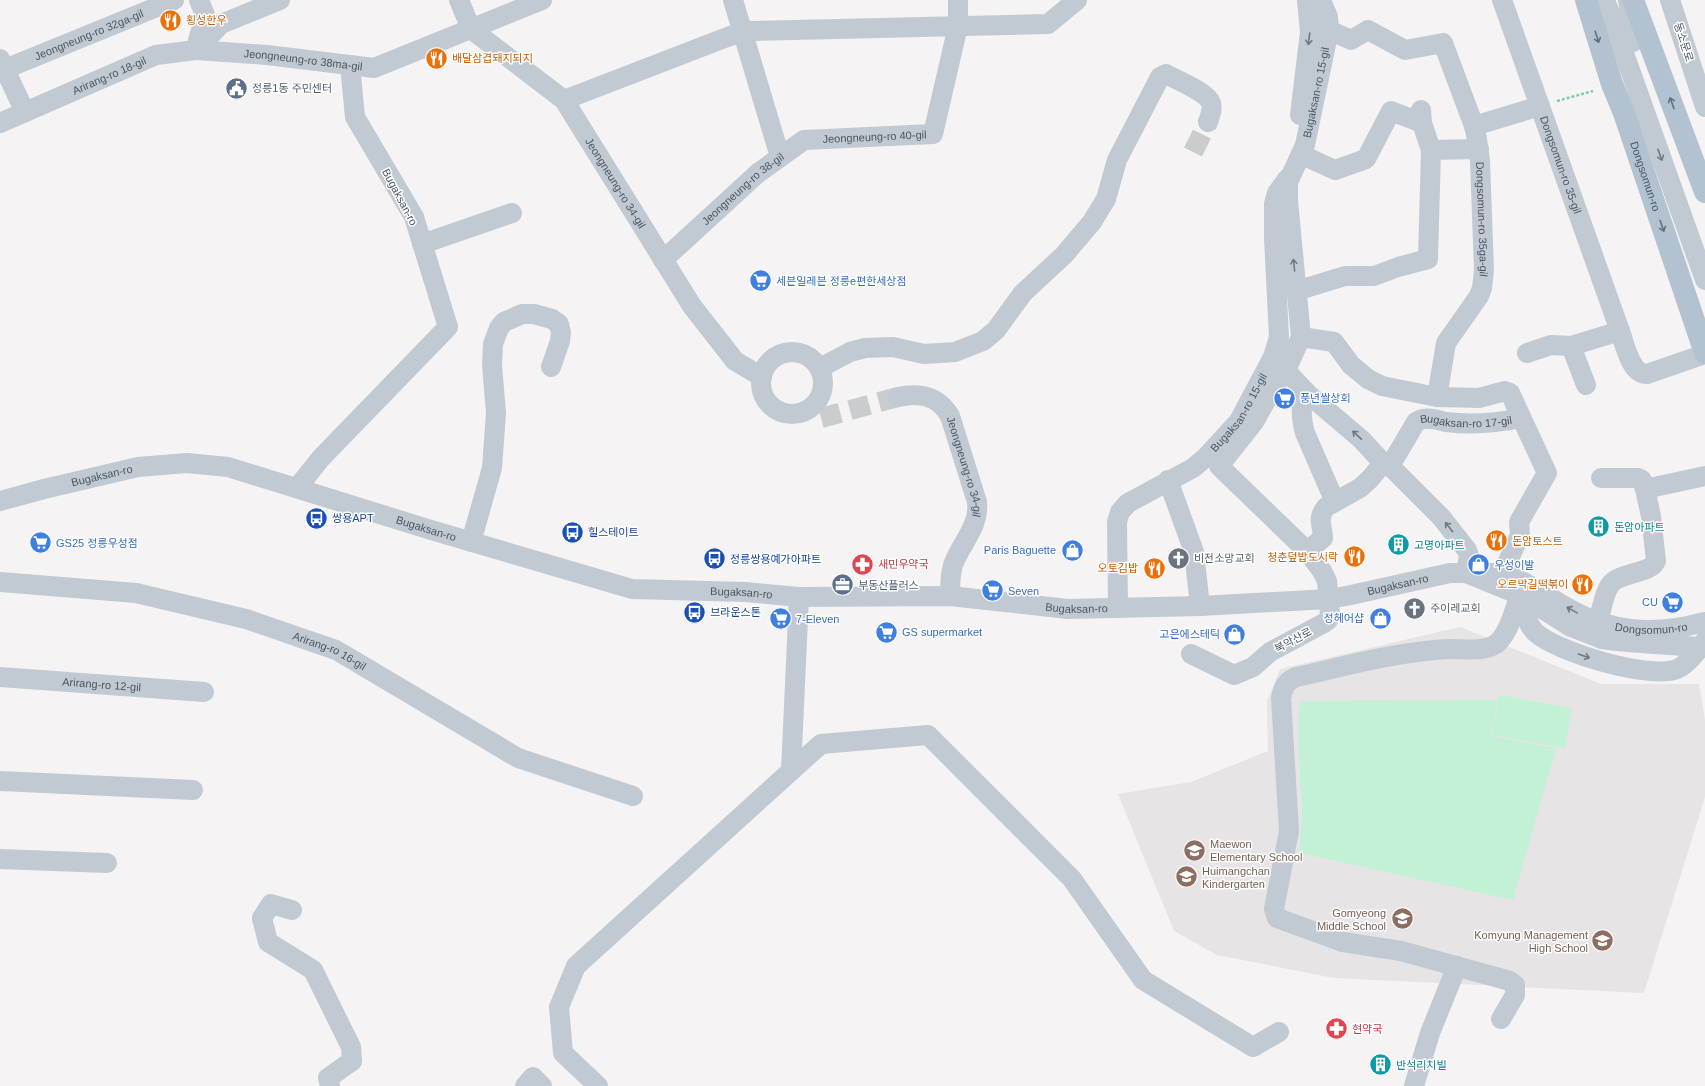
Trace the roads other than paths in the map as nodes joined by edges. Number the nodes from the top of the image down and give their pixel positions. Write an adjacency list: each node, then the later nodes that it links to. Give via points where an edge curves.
1 (174, 0): 26 (street, Jeongneung-ro 32ga-gil)
2 (199, 0): 24 (street, via 205,14)
3 (280, 0): 24 (street, via 221,24)
4 (459, 0): 19 (street)
5 (542, 0): 19 (street, Jeongneung-ro 38ma-gil)
6 (733, 0): 21 (street, Jeongneung-ro 38-gil)
7 (958, 0): 18 (street, Jeongneung-ro 40-gil)
8 (1077, 0): 18 (street, via 1048,24)
9 (1307, 0): 41 (street, one-way to 41, via 1310,32 1297,135 1266,196 1267,212)
10 (1321, 0): 20 (street, Bugaksan-ro 15-gil)
11 (1502, 0): 28 (street, Dongsomun-ro 35-gil)
12 (1586, 0): 51 (main road, Dongsomun-ro, one-way to 51, via 1612,84)
13 (1605, 0): 45 (street, one-way to 45)
14 (1617, 0): 22 (street)
15 (1628, 0): 22 (street)
16 (1633, 0): 39 (main road, one-way to 16)
17 (1670, 0): 29 (street, 동소문로)
18 (958, 26): 21 (street); 37 (street, Jeongneung-ro 40-gil, via 934,134 804,140)
19 (471, 29): 25 (street, Jeongneung-ro 38ma-gil, via 374,68); 27 (street, Jeongneung-ro 34-gil)
20 (1329, 30): 23 (street, Bugaksan-ro 15-gil, via 1351,40 1368,30 1406,50); 36 (street, Bugaksan-ro 15-gil)
21 (742, 33): 27 (street); 37 (street, Jeongneung-ro 38-gil)
22 (1633, 42): 42 (street)
23 (1443, 43): 33 (street, Dongsomun-ro 35ga-gil)
24 (196, 50): 25 (street, Jeongneung-ro 38ma-gil); 30 (street, Arirang-ro 18-gil, via 156,55)
25 (350, 65): 43 (street, Bugaksan-ro, via 355,117 414,217)
26 (2, 66): 30 (street)
27 (564, 100): 44 (street, Jeongneung-ro 34-gil)
28 (1540, 106): 33 (street); 47 (street, Dongsomun-ro 35-gil)
29 (1705, 107)
30 (25, 112): 32 (street, Arirang-ro 18-gil)
31 (1208, 122): 54 (street, via 1212,104 1206,96 1166,74 1160,77 1117,160 1106,199 1092,222 1064,255 1022,293 996,330 982,341 955,352 939,354 924,354 893,347 865,348 850,352)
32 (0, 123)
33 (1474, 126): 34 (street, Dongsomun-ro 35ga-gil)
34 (1479, 149): 35 (street, Dongsomun-ro 35ga-gil); 59 (street, Dongsomun-ro 35ga-gil, via 1484,271 1482,288 1446,342)
35 (1431, 150): 36 (street, via 1422,116 1390,111 1366,159 1335,170); 46 (street, via 1428,259 1374,276 1345,276)
36 (1302, 155): 38 (street, Bugaksan-ro 15-gil)
37 (780, 157): 44 (street, Jeongneung-ro 38-gil, via 758,173)
38 (1291, 174): 41 (street, Bugaksan-ro 15-gil, via 1277,193 1274,204); 46 (street, Bugaksan-ro 15-gil, one-way to 38, via 1288,201 1288,182)
39 (1705, 192)
40 (512, 212): 43 (street)
41 (1274, 238): 52 (street, Bugaksan-ro 15-gil)
42 (1705, 239)
43 (422, 244): 65 (street, Bugaksan-ro, via 448,327 321,458)
44 (663, 260): 55 (street, Jeongneung-ro 34-gil, via 692,306 736,361)
45 (1705, 280)
46 (1296, 291): 48 (street, Bugaksan-ro 15-gil)
47 (1620, 331): 49 (street); 51 (street, Dongsomun-ro 35-gil, via 1632,363 1642,374)
48 (1301, 337): 52 (street, Bugaksan-ro 15-gil); 59 (street, via 1334,342 1351,365 1375,383)
49 (1571, 346): 50 (street, via 1551,345); 56 (street)
50 (1527, 353)
51 (1705, 354)
52 (1280, 364): 57 (street); 64 (street, Bugaksan-ro 15-gil, via 1234,426 1197,466); 70 (street, via 1273,388 1254,422 1219,467)
53 (551, 367): 69 (street, via 560,341 559,324 552,319 528,314 512,317 504,322 493,344 496,414 492,468)
54 (820, 368): 55 (street, via 805,355 785,353 768,363); 55 (street, via 824,388 820,398 805,412 794,415 784,414 767,402 762,392)
55 (762, 377)
56 (1586, 386)
57 (1306, 392): 61 (street, one-way to 57, via 1350,429); 68 (street, via 1301,408 1305,433)
58 (898, 397): 75 (street, Jeongneung-ro 34-gil, via 915,394 928,397 945,407 977,502 975,523 953,566)
59 (1438, 398): 60 (street, via 1479,398 1505,391 1509,392)
60 (1520, 418): 61 (street, Bugaksan-ro 17-gil, via 1489,422 1420,419); 72 (street, via 1547,473 1519,522 1520,535)
61 (1386, 465): 68 (street, Bugaksan-ro 17-gil, via 1360,488); 71 (street, one-way to 61, via 1469,556 1465,547 1441,517)
62 (1705, 476): 66 (street)
63 (1601, 478): 66 (street, via 1638,478 1642,480)
64 (1168, 480): 78 (street, via 1194,552); 79 (street, Bugaksan-ro 15-gil, via 1128,503 1120,512 1117,522)
65 (297, 488): 67 (street, Bugaksan-ro, via 228,467 187,463 138,467); 69 (street, Bugaksan-ro)
66 (1645, 489): 80 (street, Dongsomun-ro, via 1656,561 1652,567 1613,582 1608,589)
67 (0, 501)
68 (1335, 502): 70 (street, Bugaksan-ro 17-gil, via 1326,507 1321,517 1322,539)
69 (471, 542): 76 (street, Bugaksan-ro, via 632,589 745,592)
70 (1307, 551): 77 (street, 북악산로, via 1325,576)
71 (1466, 573): 72 (street, Dongsomun-ro); 74 (street, Bugaksan-ro); 77 (street, Bugaksan-ro, via 1450,573)
72 (1502, 574): 80 (street, Dongsomun-ro, one-way to 72, via 1576,612 1524,582)
73 (0, 582): 90 (street, Arirang-ro 16-gil, via 136,593 246,618 336,650 518,758)
74 (1520, 595): 83 (street, Bugaksan-ro, bridge, via 1571,627 1602,639 1628,643); 83 (street, one-way to 83, via 1530,626 1538,634 1580,655 1604,663 1670,671 1685,664); 94 (street, via 1505,634 1492,646 1406,653 1296,677 1288,680 1281,698 1289,831 1274,909 1277,918 1343,942 1401,951)
75 (950, 596): 76 (street, Bugaksan-ro); 79 (street, Bugaksan-ro, via 1068,608)
76 (799, 597): 87 (street)
77 (1328, 599): 78 (street, Bugaksan-ro); 84 (street, 북악산로, via 1328,620 1270,652 1256,665 1239,673 1231,675)
78 (1200, 606): 79 (street, Bugaksan-ro)
79 (1118, 608)
80 (1598, 621): 82 (street, Dongsomun-ro, via 1632,630)
81 (1705, 622): 82 (street, Dongsomun-ro)
82 (1676, 629): 83 (street, via 1698,634)
83 (1704, 645)
84 (1191, 654)
85 (0, 677): 86 (street, Arirang-ro 12-gil)
86 (204, 692)
87 (791, 771): 96 (street, via 821,744 928,735 1072,879 1143,980 1253,1047); 100 (street, via 576,966 559,1007 563,1053)
88 (0, 781): 89 (street)
89 (193, 790)
90 (634, 796)
91 (0, 858): 92 (street)
92 (107, 863)
93 (292, 910): 97 (street, via 271,904 262,918 268,942 313,970 351,1047 352,1061 328,1078)
94 (1457, 966): 95 (street, via 1507,980 1515,985 1515,995); 101 (street, via 1430,1033)
95 (1501, 1019)
96 (1279, 1032)
97 (330, 1086)
98 (525, 1086): 99 (street, via 533,1077)
99 (542, 1086)
100 (598, 1086)
101 (1414, 1086)

